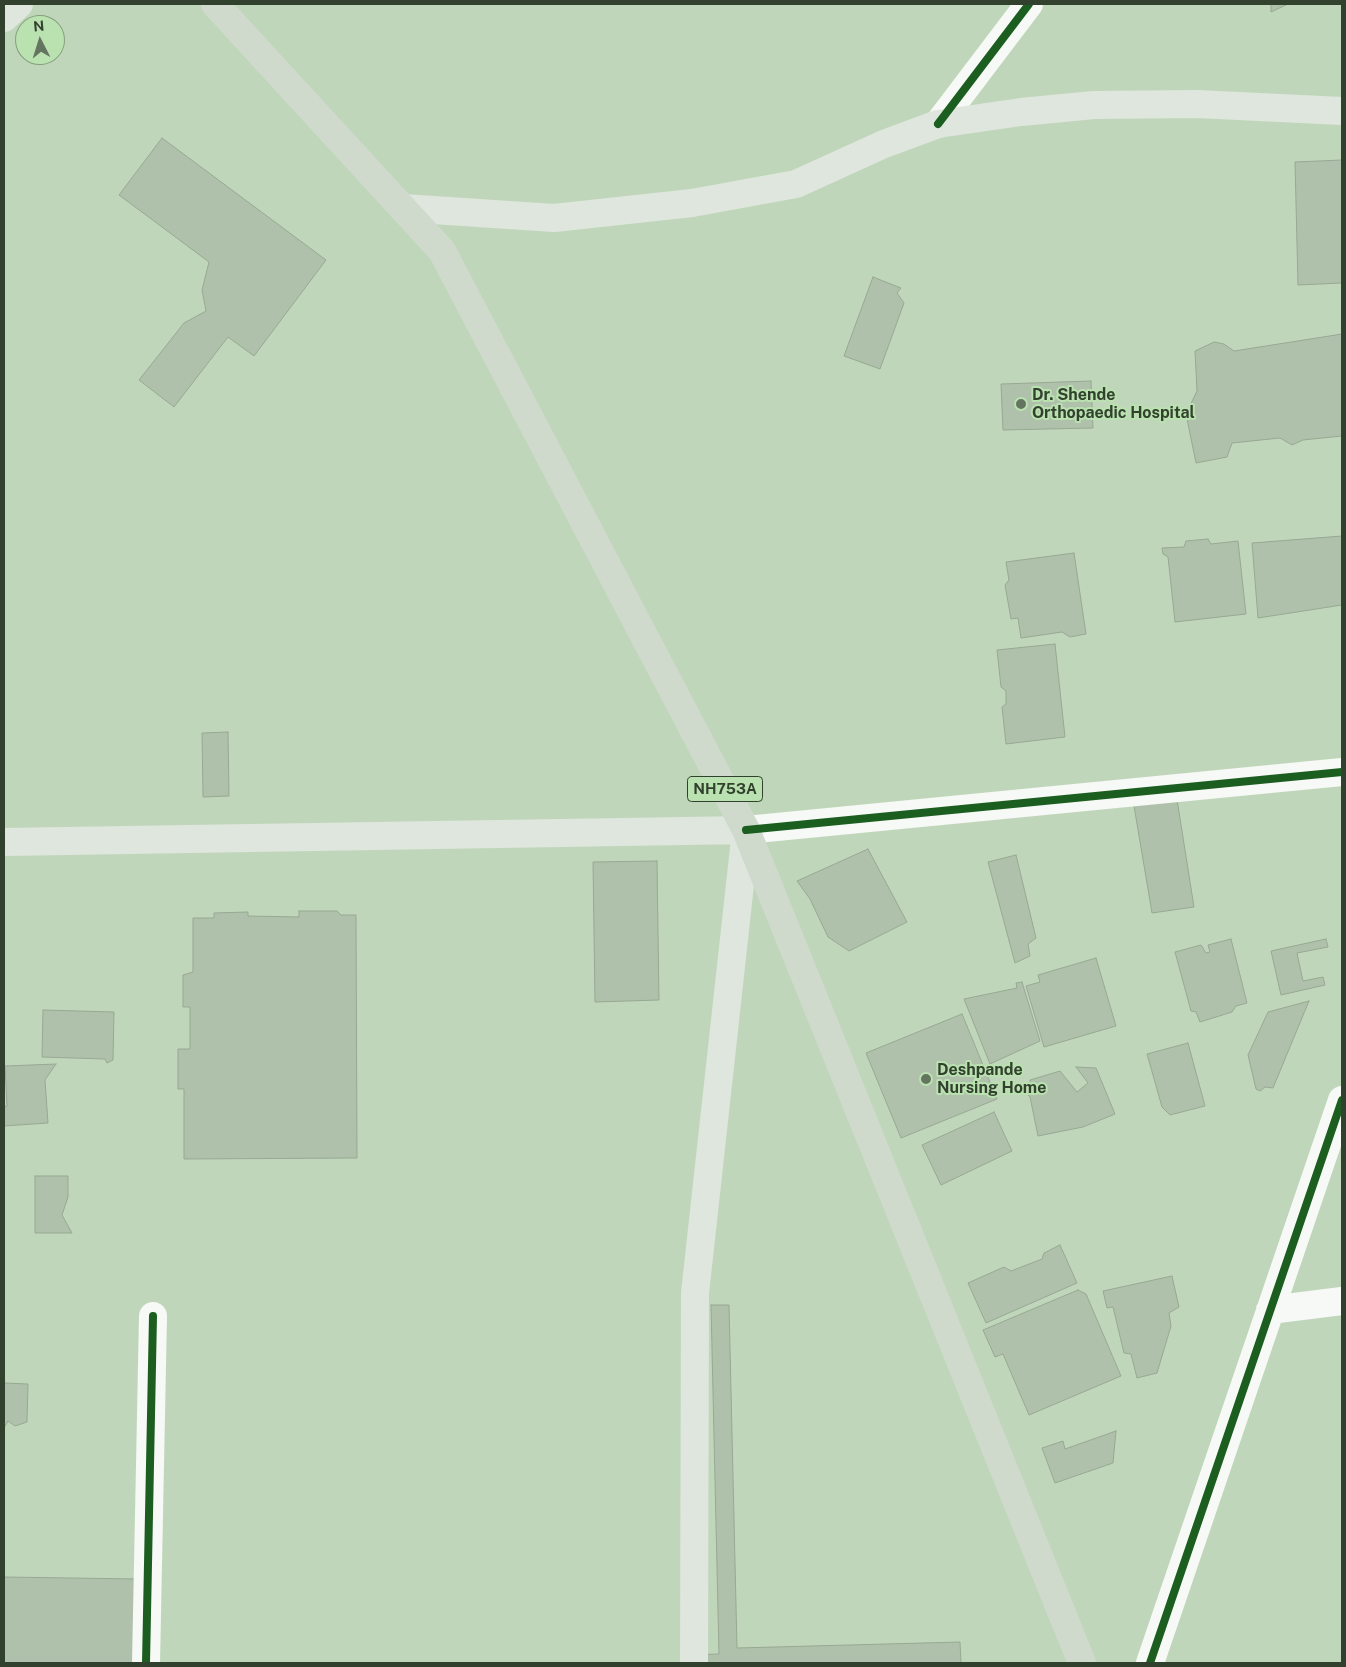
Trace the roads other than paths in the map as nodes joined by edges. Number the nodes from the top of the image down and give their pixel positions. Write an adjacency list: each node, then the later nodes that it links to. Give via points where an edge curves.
1 (19, 4): 4 (main road)
2 (215, 4): 7 (highway, NH753A)
3 (1029, 4): 6 (street)
4 (4, 18)
5 (1342, 111): 6 (main road, via 1197,104 1094,105)
6 (938, 124): 7 (main road, via 884,144 796,184 692,203 554,218)
7 (403, 208): 9 (highway, NH753A, via 442,251)
8 (1342, 772): 9 (street)
9 (746, 830): 10 (main road); 16 (main road, via 696,1293); 17 (highway, NH753A)
10 (4, 842)
11 (1342, 1100): 13 (street)
12 (1342, 1301): 13 (street)
13 (1270, 1310): 18 (street)
14 (154, 1316): 15 (street)
15 (146, 1663)
16 (694, 1663)
17 (1082, 1663)
18 (1150, 1663)

